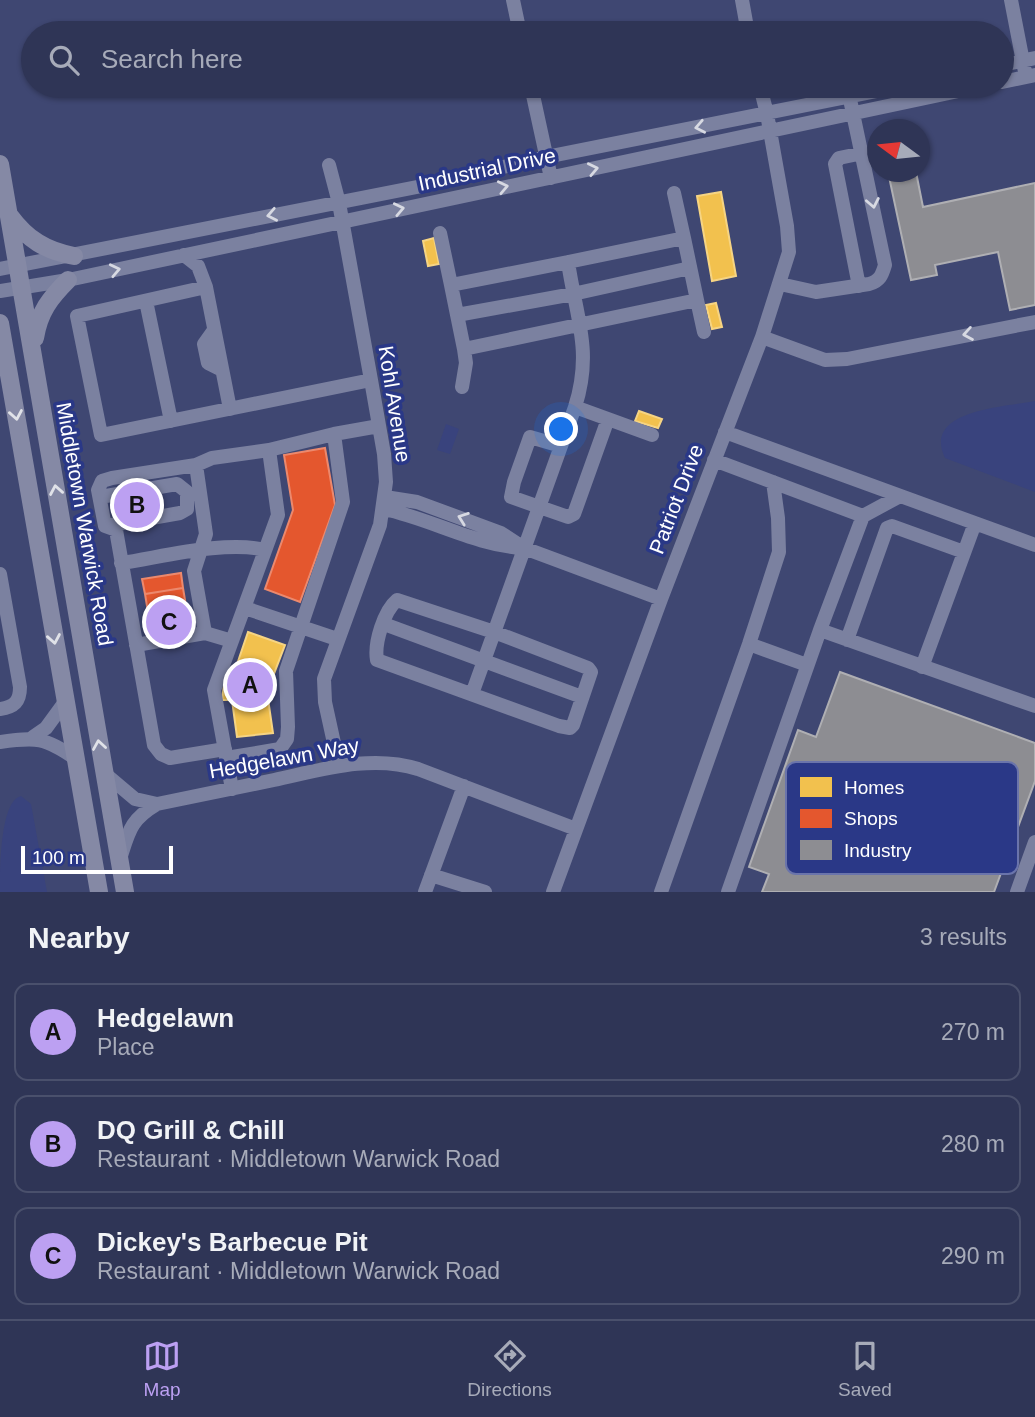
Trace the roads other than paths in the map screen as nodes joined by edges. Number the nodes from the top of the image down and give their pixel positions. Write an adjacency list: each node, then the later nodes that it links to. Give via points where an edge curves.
1 (513, 0): 4 (street)
2 (742, 0): 5 (street)
3 (1010, 0): 6 (street)
4 (517, 21)
5 (746, 21)
6 (1028, 59): 7 (street)
7 (1030, 76)
8 (534, 98): 17 (street)
9 (763, 98): 14 (street, Patriot Drive)
10 (845, 98): 14 (street, Industrial Drive)
11 (850, 98): 13 (street)
12 (922, 98): 13 (street, Industrial Drive)
13 (853, 112): 15 (street, Industrial Drive); 16 (street)
14 (767, 114): 15 (street, Patriot Drive); 17 (street, Industrial Drive, one-way to 17)
15 (770, 132): 20 (street, Industrial Drive, one-way to 15); 34 (street, Patriot Drive, via 789,252)
16 (863, 153): 35 (street, one-way to 35, via 885,264 877,282); 35 (street, via 839,158 835,164)
17 (546, 157): 20 (street); 22 (street, Industrial Drive)
18 (0, 164): 23 (main road, Middletown Warwick Road)
19 (329, 165): 22 (street, Kohl Avenue)
20 (551, 177): 24 (street, Industrial Drive, one-way to 20)
21 (674, 193): 26 (street)
22 (339, 203): 24 (street, Kohl Avenue); 28 (street, Industrial Drive, one-way to 28)
23 (8, 213): 28 (main road, via 33,241 55,253); 30 (main road, Middletown Warwick Road)
24 (342, 221): 27 (street, Industrial Drive); 50 (street, Kohl Avenue)
25 (440, 233): 33 (street)
26 (684, 238): 29 (street); 31 (street)
27 (184, 255): 32 (street, Industrial Drive, one-way to 27); 36 (street, via 198,266)
28 (74, 256): 30 (street, Industrial Drive)
29 (568, 262): 33 (street); 39 (street)
30 (9, 267): 37 (main road, Middletown Warwick Road)
31 (690, 268): 39 (street); 40 (street)
32 (68, 280): 37 (street, Industrial Drive); 49 (main road, via 49,298 38,318)
33 (451, 285): 42 (street)
34 (780, 285): 35 (street, via 816,292); 47 (street, Patriot Drive)
35 (859, 286)
36 (206, 287): 41 (street); 53 (street)
37 (21, 288): 38 (street, Industrial Drive); 49 (main road, Middletown Warwick Road)
38 (0, 291)
39 (573, 294): 42 (street); 44 (street)
40 (697, 300): 44 (street); 46 (street)
41 (146, 301): 55 (street); 55 (street, via 77,316 101,435)
42 (457, 315): 48 (street)
43 (1035, 322): 47 (street, one-way to 47, via 847,359 825,359)
44 (581, 325): 48 (street); 52 (street, via 584,371)
45 (1, 332): 97 (main road, one-way to 97)
46 (704, 332)
47 (762, 337): 57 (street, Patriot Drive)
48 (464, 349): 51 (street)
49 (32, 351): 105 (main road, Middletown Warwick Road, one-way to 49)
50 (371, 380): 53 (street); 56 (street, Kohl Avenue)
51 (461, 387)
52 (575, 407): 54 (street); 60 (street)
53 (230, 409): 55 (street)
54 (608, 419): 59 (street); 68 (street, via 574,514 568,517)
55 (171, 421)
56 (379, 426): 58 (street); 67 (street, Kohl Avenue)
57 (724, 432): 62 (street, Patriot Drive); 65 (street)
58 (334, 434): 61 (street); 82 (street, via 343,502)
59 (652, 435)
60 (561, 446): 68 (street); 68 (street, via 530,437 511,497)
61 (269, 450): 63 (street, via 212,458); 74 (street, via 278,514)
62 (714, 460): 64 (street); 79 (street, Patriot Drive)
63 (196, 465): 66 (street, via 102,481); 75 (street, via 206,534)
64 (773, 482): 69 (street); 90 (street, via 779,552)
65 (901, 496): 69 (street); 70 (street)
66 (100, 497): 71 (street); 71 (street, via 177,484 187,492 187,509 180,513)
67 (384, 503): 73 (street, via 417,502 501,533); 87 (street, Kohl Avenue)
68 (539, 507): 73 (street)
69 (863, 516): 83 (street)
70 (975, 523): 72 (street); 76 (street)
71 (104, 526): 77 (street, via 116,530)
72 (1035, 545)
73 (524, 548): 79 (street); 84 (street)
74 (265, 550): 75 (street); 80 (street)
75 (201, 551): 77 (street); 86 (street, via 194,570)
76 (964, 552): 88 (street, via 887,528); 94 (street)
77 (121, 564): 91 (street)
78 (0, 575): 85 (street)
79 (661, 599): 109 (street, Patriot Drive)
80 (245, 608): 82 (street); 89 (street)
81 (384, 624): 84 (street, via 397,600); 92 (street); 95 (street, via 375,649 377,660)
82 (301, 627): 87 (street); 102 (street, via 286,671 287,739 280,749)
83 (820, 630): 88 (street); 93 (street)
84 (494, 632): 92 (street); 96 (street, via 588,668 591,672)
85 (5, 633): 99 (street, via 20,695 12,707)
86 (205, 633): 89 (street); 91 (street)
87 (337, 639): 104 (street, Kohl Avenue, via 324,691)
88 (847, 640): 94 (street)
89 (232, 641): 102 (street, via 214,690)
90 (749, 644): 93 (street); 118 (street)
91 (136, 645): 102 (street, via 154,746 170,758)
92 (484, 660): 95 (street); 96 (street)
93 (807, 665): 119 (street)
94 (922, 667): 98 (street)
95 (472, 694): 96 (street, via 570,728)
96 (582, 697)
97 (65, 702): 100 (street); 103 (main road)
98 (1035, 706)
99 (0, 709)
100 (33, 737): 101 (street); 103 (street)
101 (0, 741)
102 (225, 754): 107 (street)
103 (76, 759): 113 (main road)
104 (339, 766): 106 (street, Hedgelawn Way, via 393,762); 107 (street, Hedgelawn Way)
105 (103, 772): 108 (street, via 135,799); 111 (main road, Middletown Warwick Road)
106 (464, 786): 109 (street, Hedgelawn Way); 112 (street)
107 (232, 789): 108 (street, Hedgelawn Way)
108 (157, 804): 111 (street, via 139,814 130,827)
109 (576, 829): 117 (street, Patriot Drive)
110 (1035, 842): 120 (street)
111 (120, 860): 114 (main road, Middletown Warwick Road)
112 (431, 875): 115 (street); 116 (street)
113 (99, 892)
114 (125, 892)
115 (425, 892)
116 (485, 892)
117 (553, 892)
118 (661, 892)
119 (727, 892)
120 (1017, 892)

